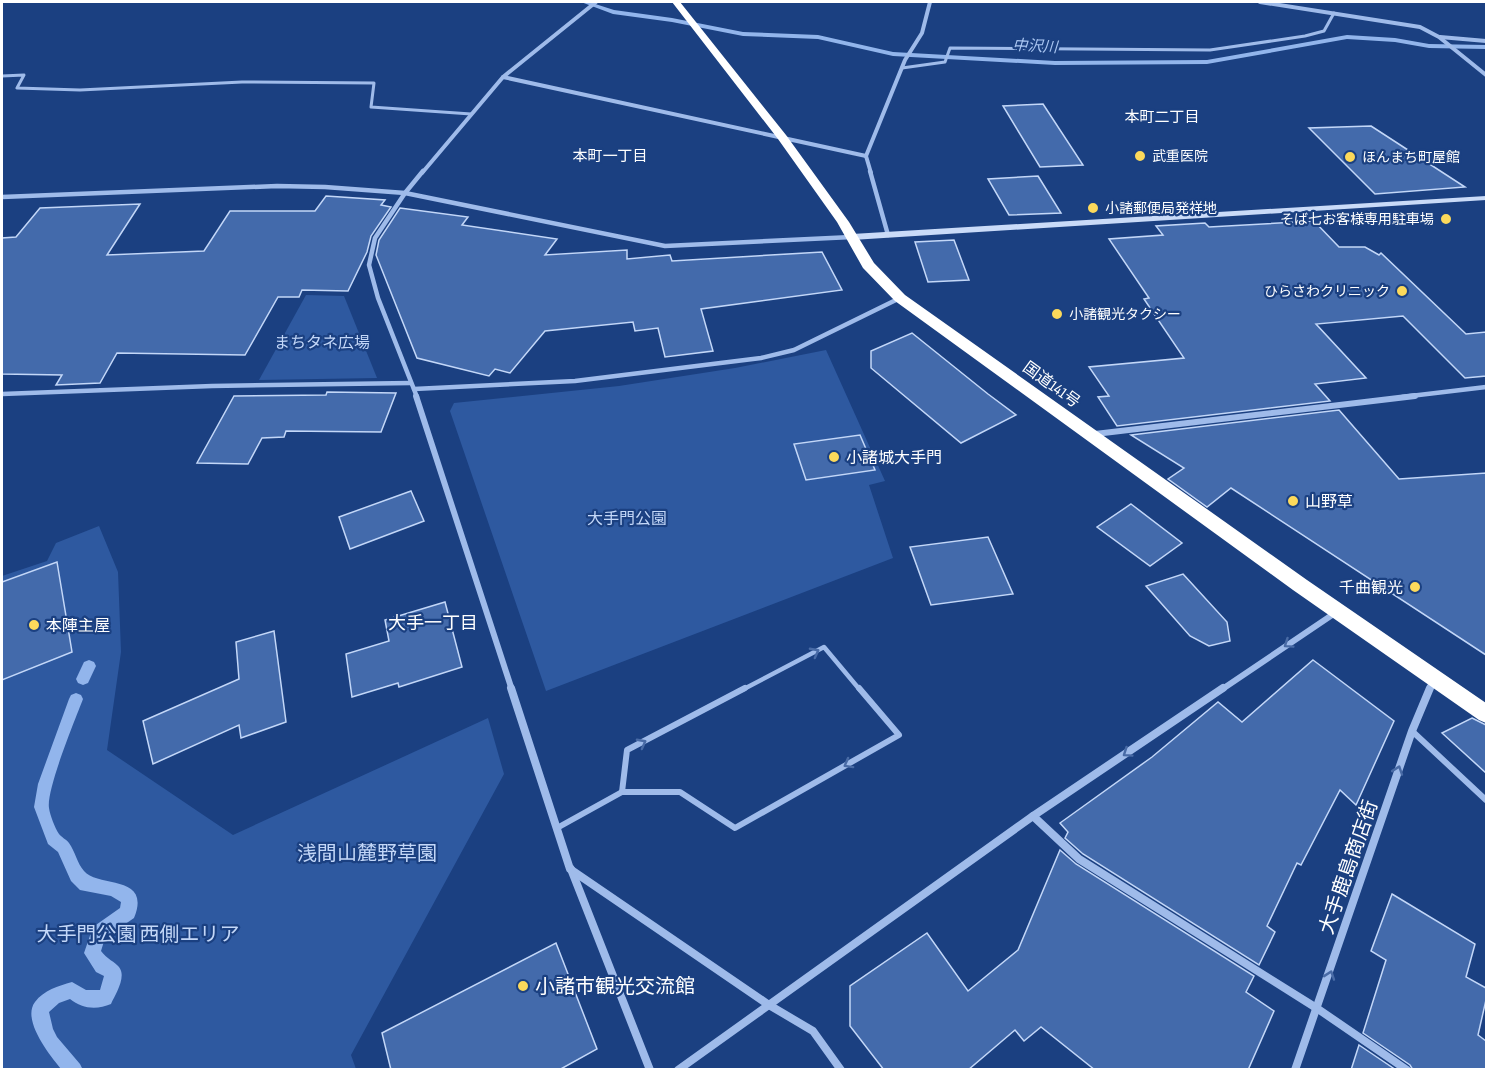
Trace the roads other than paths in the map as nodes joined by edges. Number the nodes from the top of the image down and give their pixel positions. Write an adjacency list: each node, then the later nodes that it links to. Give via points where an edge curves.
1 (596, 2): 11 (street)
2 (676, 2): 13 (highway, 国道141号)
3 (930, 2): 8 (street, via 922,33)
4 (1260, 2): 5 (street)
5 (1334, 13): 6 (street, via 1420,27); 8 (lane, via 1324,30 1305,36 1210,50 950,48 945,62)
6 (1439, 37): 7 (street); 9 (street)
7 (1486, 41)
8 (902, 69): 14 (street)
9 (1486, 75)
10 (2, 76): 12 (lane, via 24,75 17,88 80,90 242,82 374,83 371,107)
11 (503, 76): 12 (street); 13 (street)
12 (471, 114): 15 (street)
13 (782, 137): 14 (street); 19 (highway, 国道141号)
14 (866, 156): 18 (street)
15 (405, 193): 16 (street, via 277,186); 19 (street, via 665,246); 21 (street, via 375,238 369,265)
16 (2, 197)
17 (1486, 198): 18 (street)
18 (888, 235): 19 (street)
19 (852, 237): 20 (highway, 国道141号, via 868,265)
20 (900, 297): 21 (street, via 794,350 761,358 612,378); 24 (highway, 国道141号)
21 (413, 386): 23 (street, via 212,386); 32 (street)
22 (1486, 387): 24 (street)
23 (2, 394)
24 (1089, 435): 25 (highway, 国道141号)
25 (1337, 612): 26 (highway, 国道141号); 31 (street, one-way to 31)
26 (1435, 677): 27 (highway, 国道141号); 28 (street, 大手鹿島商店街)
27 (1486, 714)
28 (1412, 731): 30 (lane); 35 (street, 大手鹿島商店街, one-way to 28)
29 (622, 792): 29 (lane, one-way to 29, via 627,750 824,647 899,735 735,828 680,792); 32 (lane)
30 (1486, 800)
31 (1033, 816): 34 (street); 35 (street, via 1079,859)
32 (557, 828): 33 (street)
33 (570, 869): 34 (street); 36 (street)
34 (769, 1005): 37 (street); 38 (street, via 813,1031)
35 (1318, 1009): 39 (street, 大手鹿島商店街); 40 (street)
36 (650, 1070)
37 (678, 1070)
38 (841, 1070)
39 (1295, 1070)
40 (1407, 1070)

